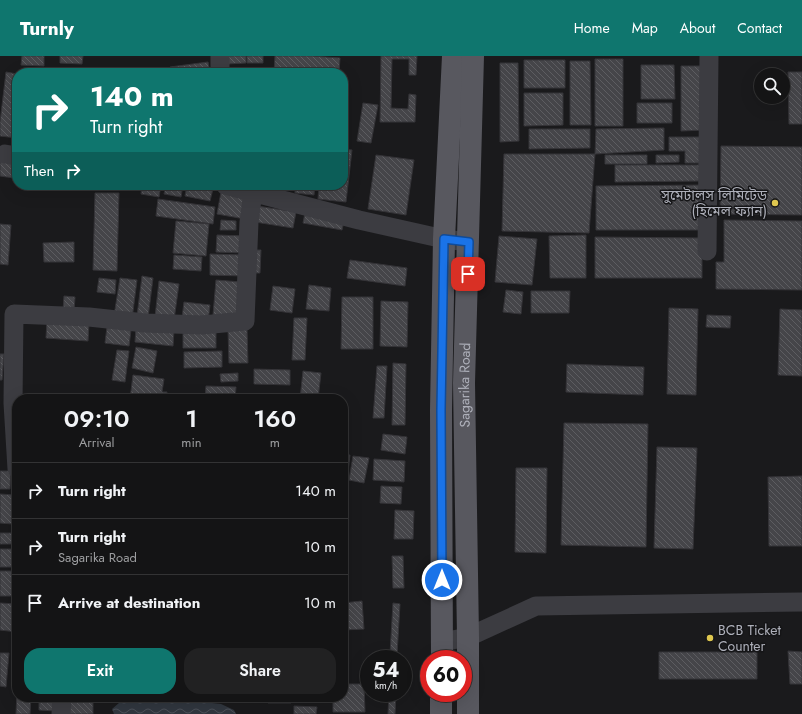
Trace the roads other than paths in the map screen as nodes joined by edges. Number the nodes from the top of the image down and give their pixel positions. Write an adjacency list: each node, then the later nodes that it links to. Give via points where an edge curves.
1 (220, 56): 5 (street)
2 (453, 56): 8 (main road, Sagarika Road)
3 (473, 56): 9 (main road, Sagarika Road)
4 (709, 56): 10 (street)
5 (220, 68)
6 (245, 190): 7 (street)
7 (253, 192): 8 (street); 11 (street, via 249,222 245,321 202,325 145,323 89,317)
8 (444, 239): 9 (street); 15 (main road, Sagarika Road, via 441,410)
9 (469, 242): 14 (main road, Sagarika Road, via 464,383)
10 (707, 252)
11 (7, 315): 12 (street)
12 (12, 394)
13 (802, 602): 14 (street, via 536,606)
14 (468, 637): 15 (street); 20 (main road, Sagarika Road)
15 (442, 650)
16 (62, 702): 18 (street)
17 (441, 702): 19 (main road)
18 (61, 714)
19 (441, 714)
20 (468, 714)

